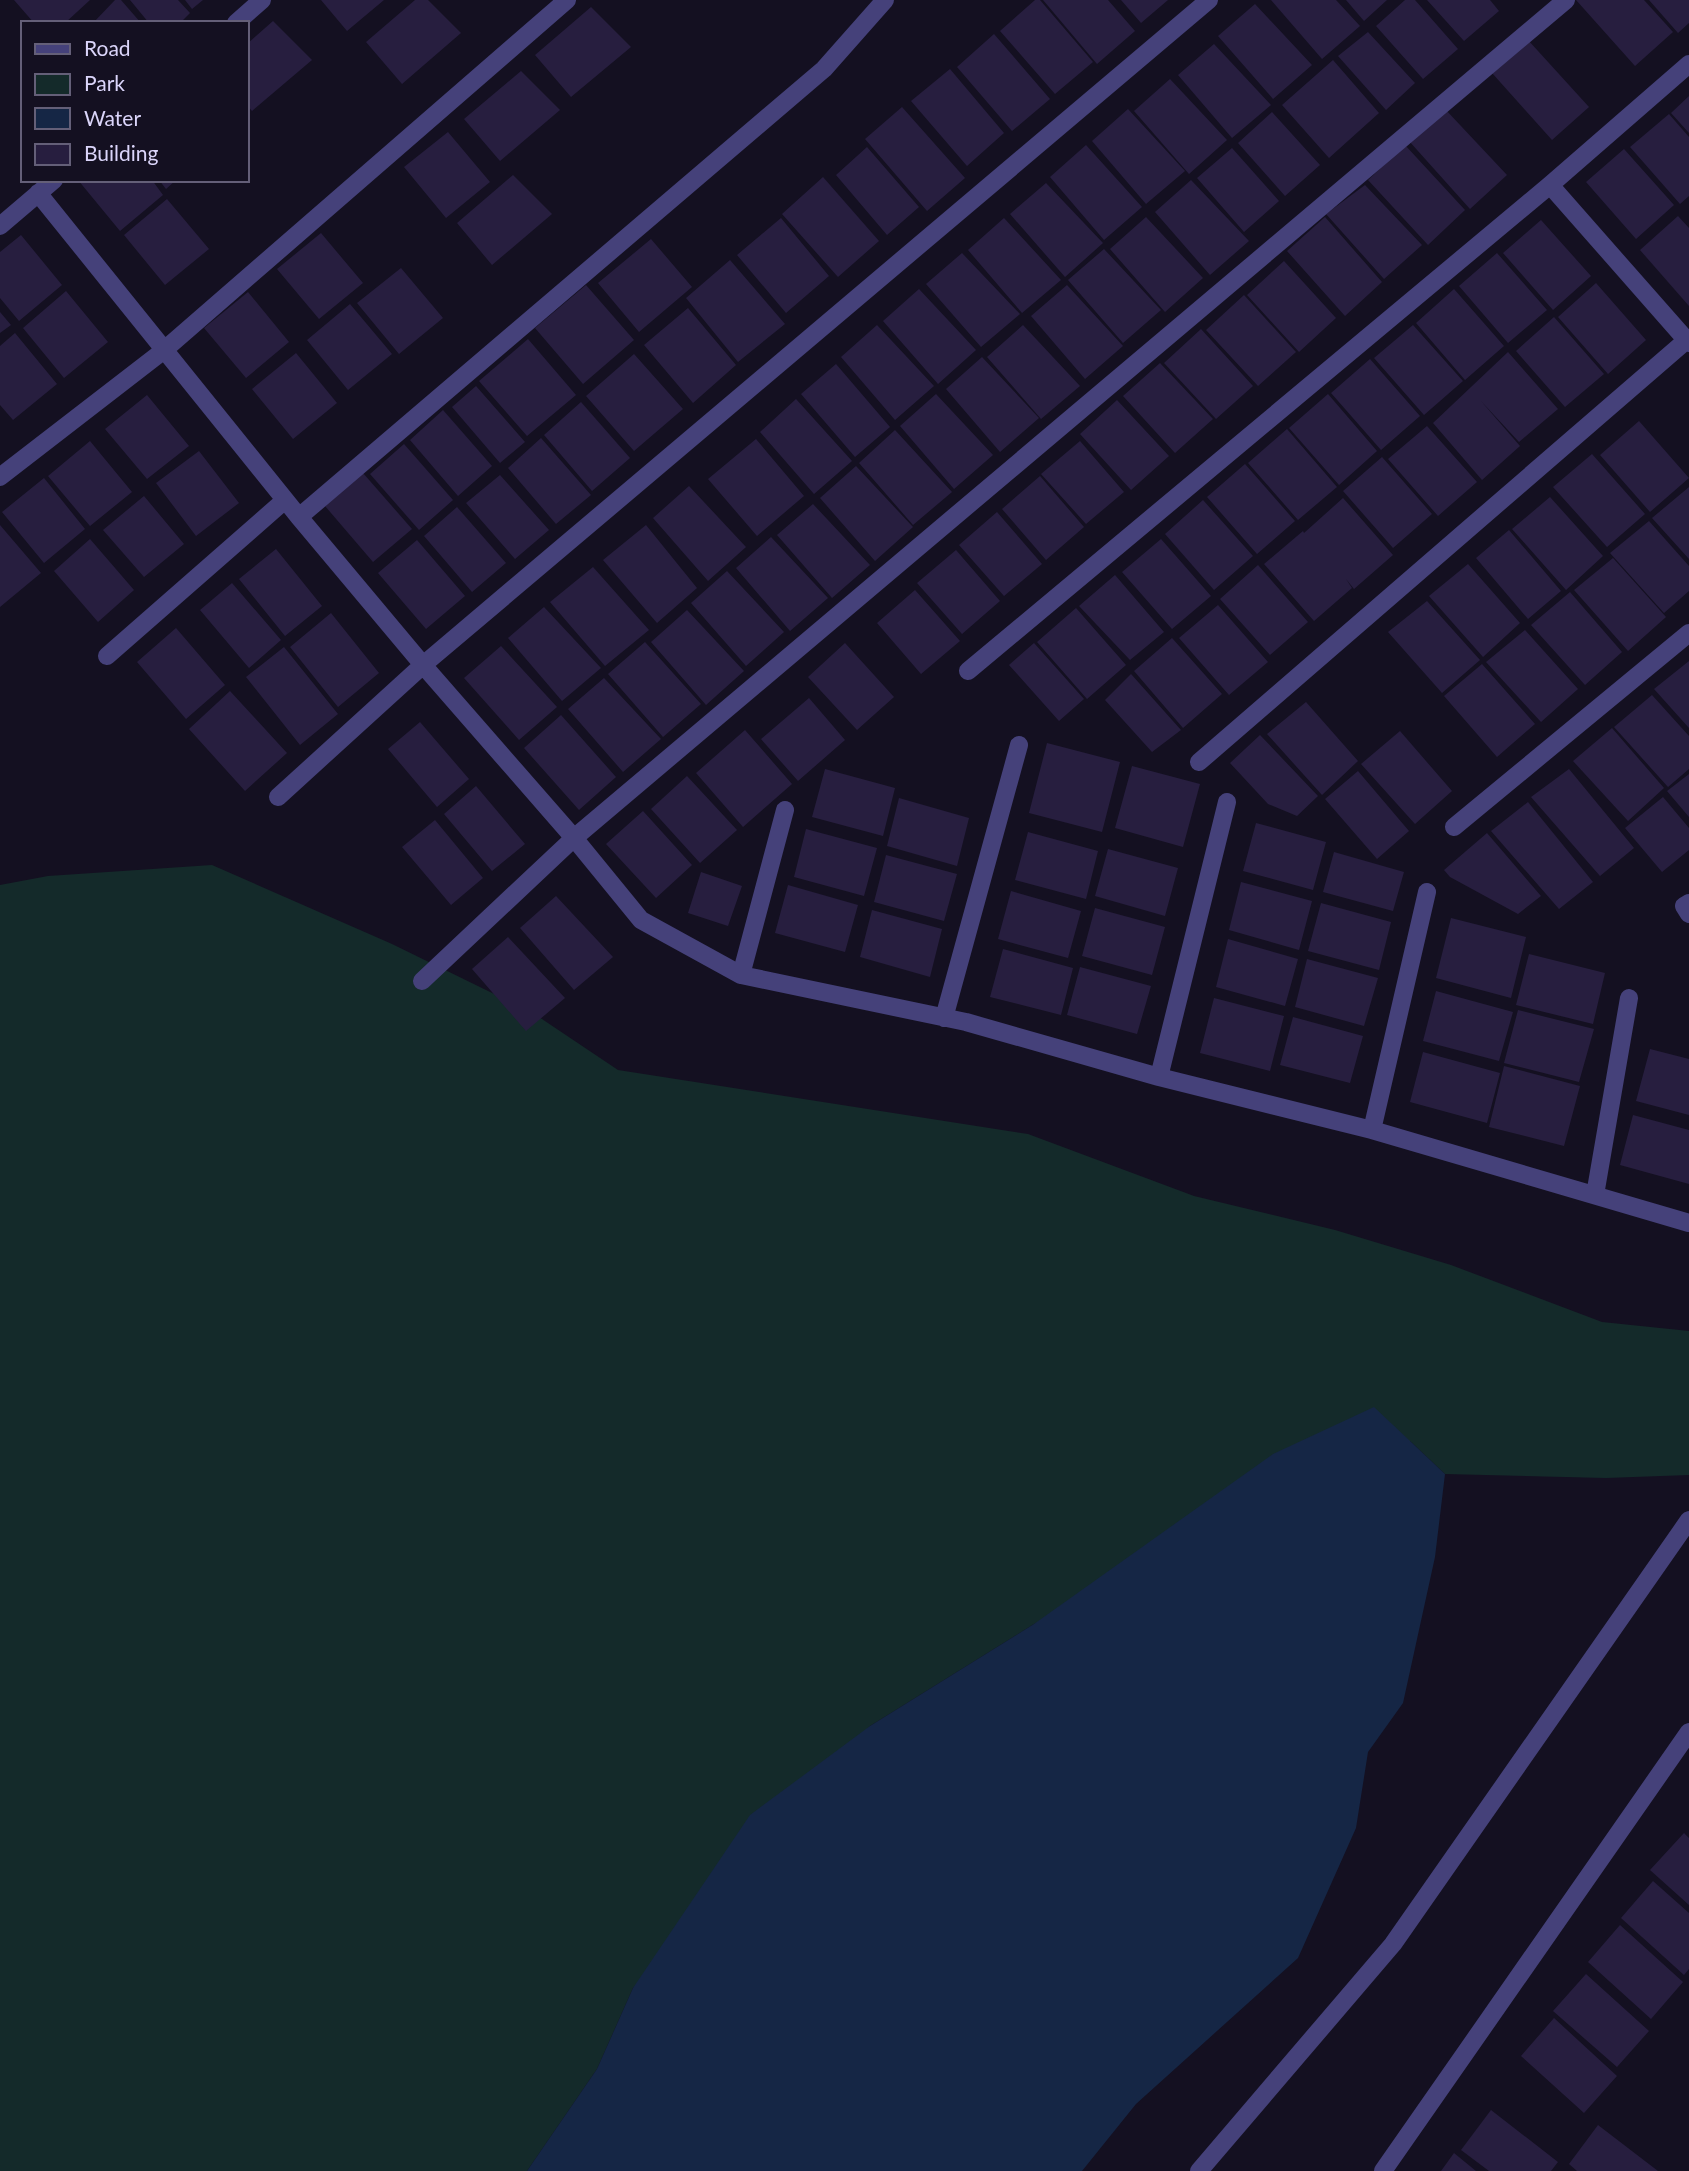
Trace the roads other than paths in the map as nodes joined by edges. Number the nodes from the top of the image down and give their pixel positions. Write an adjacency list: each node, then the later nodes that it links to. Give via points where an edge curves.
1 (262, 0): 6 (street)
2 (567, 0): 13 (street)
3 (885, 0): 16 (street, via 824,69)
4 (1209, 0): 19 (street)
5 (1566, 0): 27 (street)
6 (238, 21)
7 (1689, 64): 9 (street)
8 (52, 182): 10 (street)
9 (1550, 185): 12 (street); 20 (street)
10 (38, 193): 11 (street); 13 (street)
11 (0, 226)
12 (1688, 340): 22 (street)
13 (163, 351): 14 (street); 15 (street)
14 (0, 477)
15 (285, 500): 16 (street); 18 (street)
16 (299, 517): 19 (street)
17 (1689, 633): 26 (street)
18 (107, 656)
19 (423, 665): 23 (street); 27 (street)
20 (968, 671)
21 (1019, 745): 34 (street)
22 (1199, 762)
23 (278, 797)
24 (1227, 802): 35 (street)
25 (785, 810): 31 (street)
26 (1454, 827)
27 (574, 838): 31 (street, via 641,920); 32 (street)
28 (1427, 892): 36 (street)
29 (1689, 903): 30 (street, via 1684,906)
30 (1689, 914)
31 (741, 975): 34 (street)
32 (422, 981)
33 (1629, 998): 37 (street)
34 (944, 1018): 35 (street)
35 (1159, 1077): 36 (street)
36 (1372, 1130): 37 (street)
37 (1595, 1195): 38 (street)
38 (1689, 1223)
39 (1689, 1520): 41 (street, via 1393,1944)
40 (1689, 1732): 42 (street)
41 (1199, 2171)
42 (1383, 2171)

